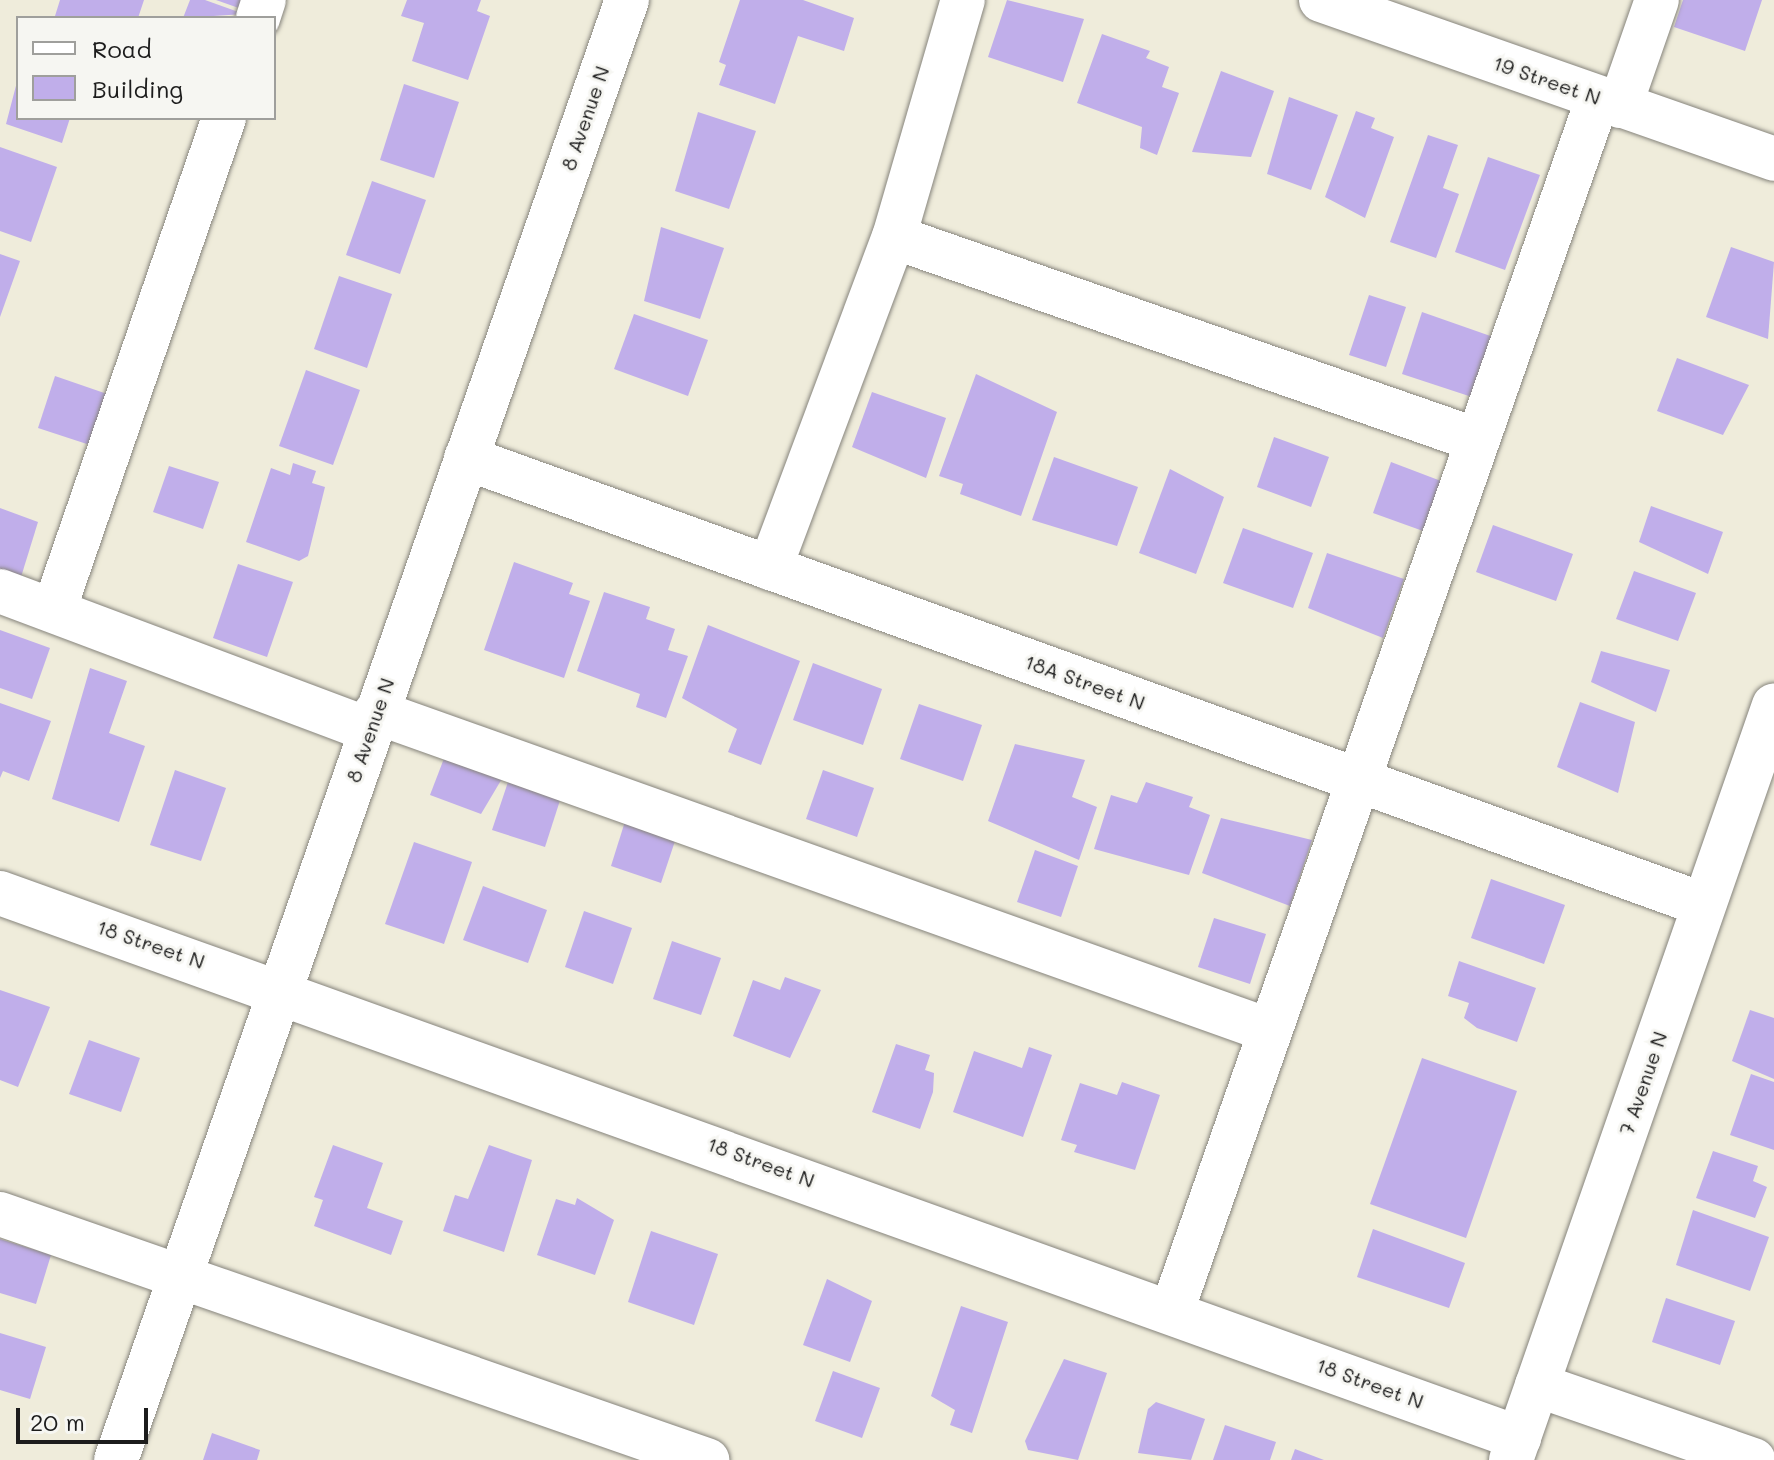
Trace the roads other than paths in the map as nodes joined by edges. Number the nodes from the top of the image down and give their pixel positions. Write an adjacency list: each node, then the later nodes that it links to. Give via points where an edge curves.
1 (627, 0): 10 (street, 8 Avenue N)
2 (963, 0): 8 (street)
3 (1321, 0): 5 (street, 19 Street N)
4 (1657, 0): 5 (street)
5 (1609, 102): 7 (street, 19 Street N); 9 (street)
6 (223, 120): 13 (street)
7 (1774, 159)
8 (894, 237): 9 (street); 11 (street)
9 (1474, 439): 16 (street)
10 (466, 458): 11 (street, 18A Street N); 15 (street, 8 Avenue N)
11 (770, 568): 16 (street, 18A Street N)
12 (0, 591): 13 (street)
13 (54, 610): 15 (street)
14 (1774, 705): 18 (street, 7 Avenue N)
15 (373, 721): 19 (street, 8 Avenue N); 20 (street)
16 (1354, 778): 18 (street, 18A Street N); 20 (street)
17 (0, 893): 19 (street, 18 Street N)
18 (1704, 905): 24 (street, 7 Avenue N)
19 (280, 988): 22 (street, 8 Avenue N); 23 (street, 18 Street N)
20 (1268, 1030): 23 (street)
21 (0, 1214): 22 (street)
22 (179, 1282): 26 (street, 8 Avenue N); 27 (street)
23 (1172, 1311): 25 (street, 18 Street N)
24 (1537, 1385): 25 (street, 7 Avenue N); 28 (street)
25 (1515, 1449)
26 (116, 1460)
27 (707, 1460)
28 (1753, 1460)

